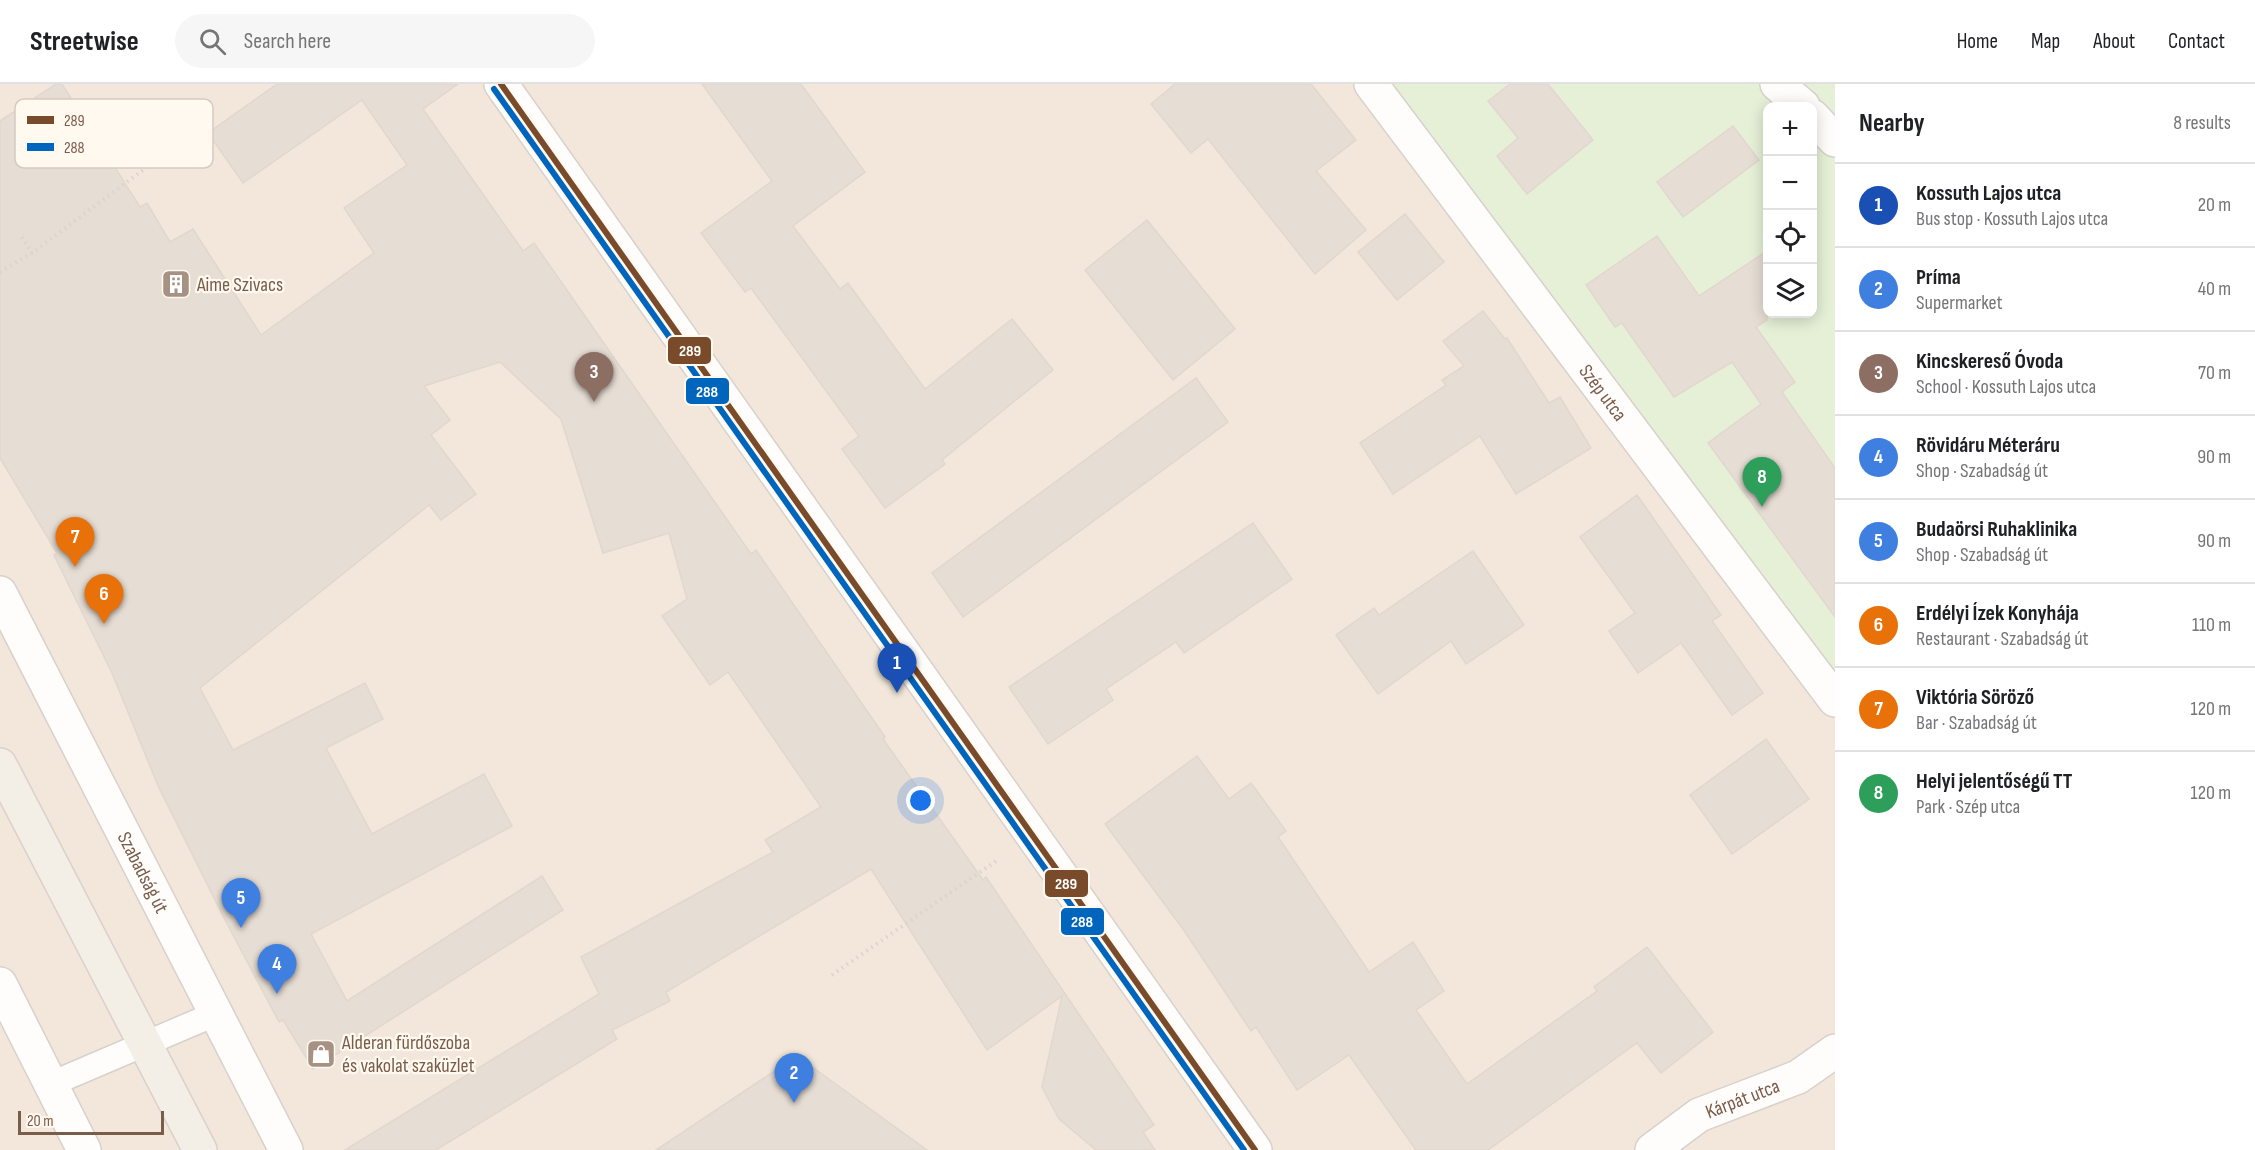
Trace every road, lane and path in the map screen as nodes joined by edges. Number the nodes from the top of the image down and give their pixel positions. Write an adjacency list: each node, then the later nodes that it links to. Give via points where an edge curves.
1 (501, 84): 24 (street)
2 (1371, 84): 12 (street, Szép utca)
3 (1777, 84): 4 (street)
4 (1798, 102)
5 (1817, 121): 6 (street)
6 (1835, 140)
7 (147, 168): 9 (path)
8 (22, 237): 9 (path)
9 (32, 253): 10 (path)
10 (0, 272)
11 (0, 594): 17 (street, Szabadság út)
12 (1835, 700)
13 (0, 765): 18 (main road)
14 (996, 861): 15 (path)
15 (832, 975)
16 (0, 984): 20 (street)
17 (215, 1014): 18 (lane); 23 (street, Szabadság út)
18 (143, 1044): 20 (lane); 22 (main road)
19 (1835, 1052): 25 (street, Kárpát utca, via 1798,1077 1699,1115)
20 (51, 1084): 21 (street)
21 (84, 1150)
22 (200, 1150)
23 (286, 1150)
24 (1255, 1150)
25 (1652, 1150)

